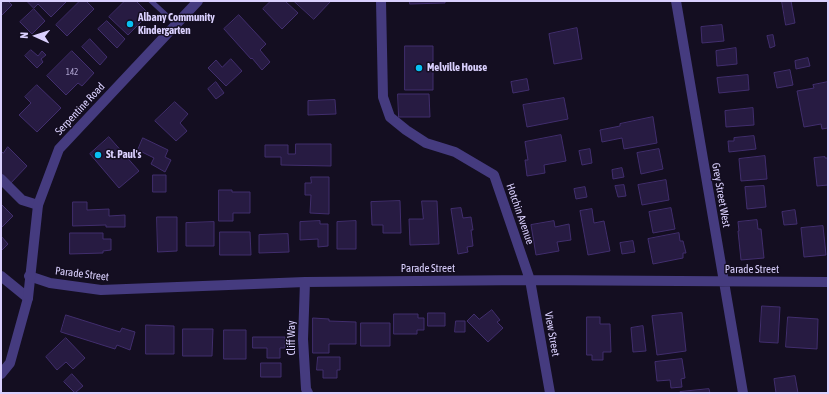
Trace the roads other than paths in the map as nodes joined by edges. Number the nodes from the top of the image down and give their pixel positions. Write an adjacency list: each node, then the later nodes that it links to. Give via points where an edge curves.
1 (151, 1): 5 (lane)
2 (198, 1): 5 (street, Serpentine Road)
3 (381, 1): 10 (street, Hotchin Avenue, via 383,97 390,117 426,143 454,152 494,175)
4 (676, 1): 12 (street, Grey Street West)
5 (176, 24): 7 (street, Serpentine Road, via 59,149)
6 (1, 179): 7 (street, via 22,200)
7 (38, 205): 9 (street, Serpentine Road)
8 (1, 276): 14 (street)
9 (29, 276): 11 (street, Parade Street, via 50,283 101,290); 14 (street, Serpentine Road)
10 (530, 280): 11 (street, Parade Street); 12 (street, Parade Street); 17 (street, View Street)
11 (305, 282): 16 (street, Cliff Way, via 303,339)
12 (724, 282): 13 (street, Parade Street); 18 (street, Grey Street West)
13 (828, 282)
14 (28, 298): 15 (street, Serpentine Road, via 10,363)
15 (1, 374)
16 (308, 393)
17 (550, 393)
18 (743, 393)

